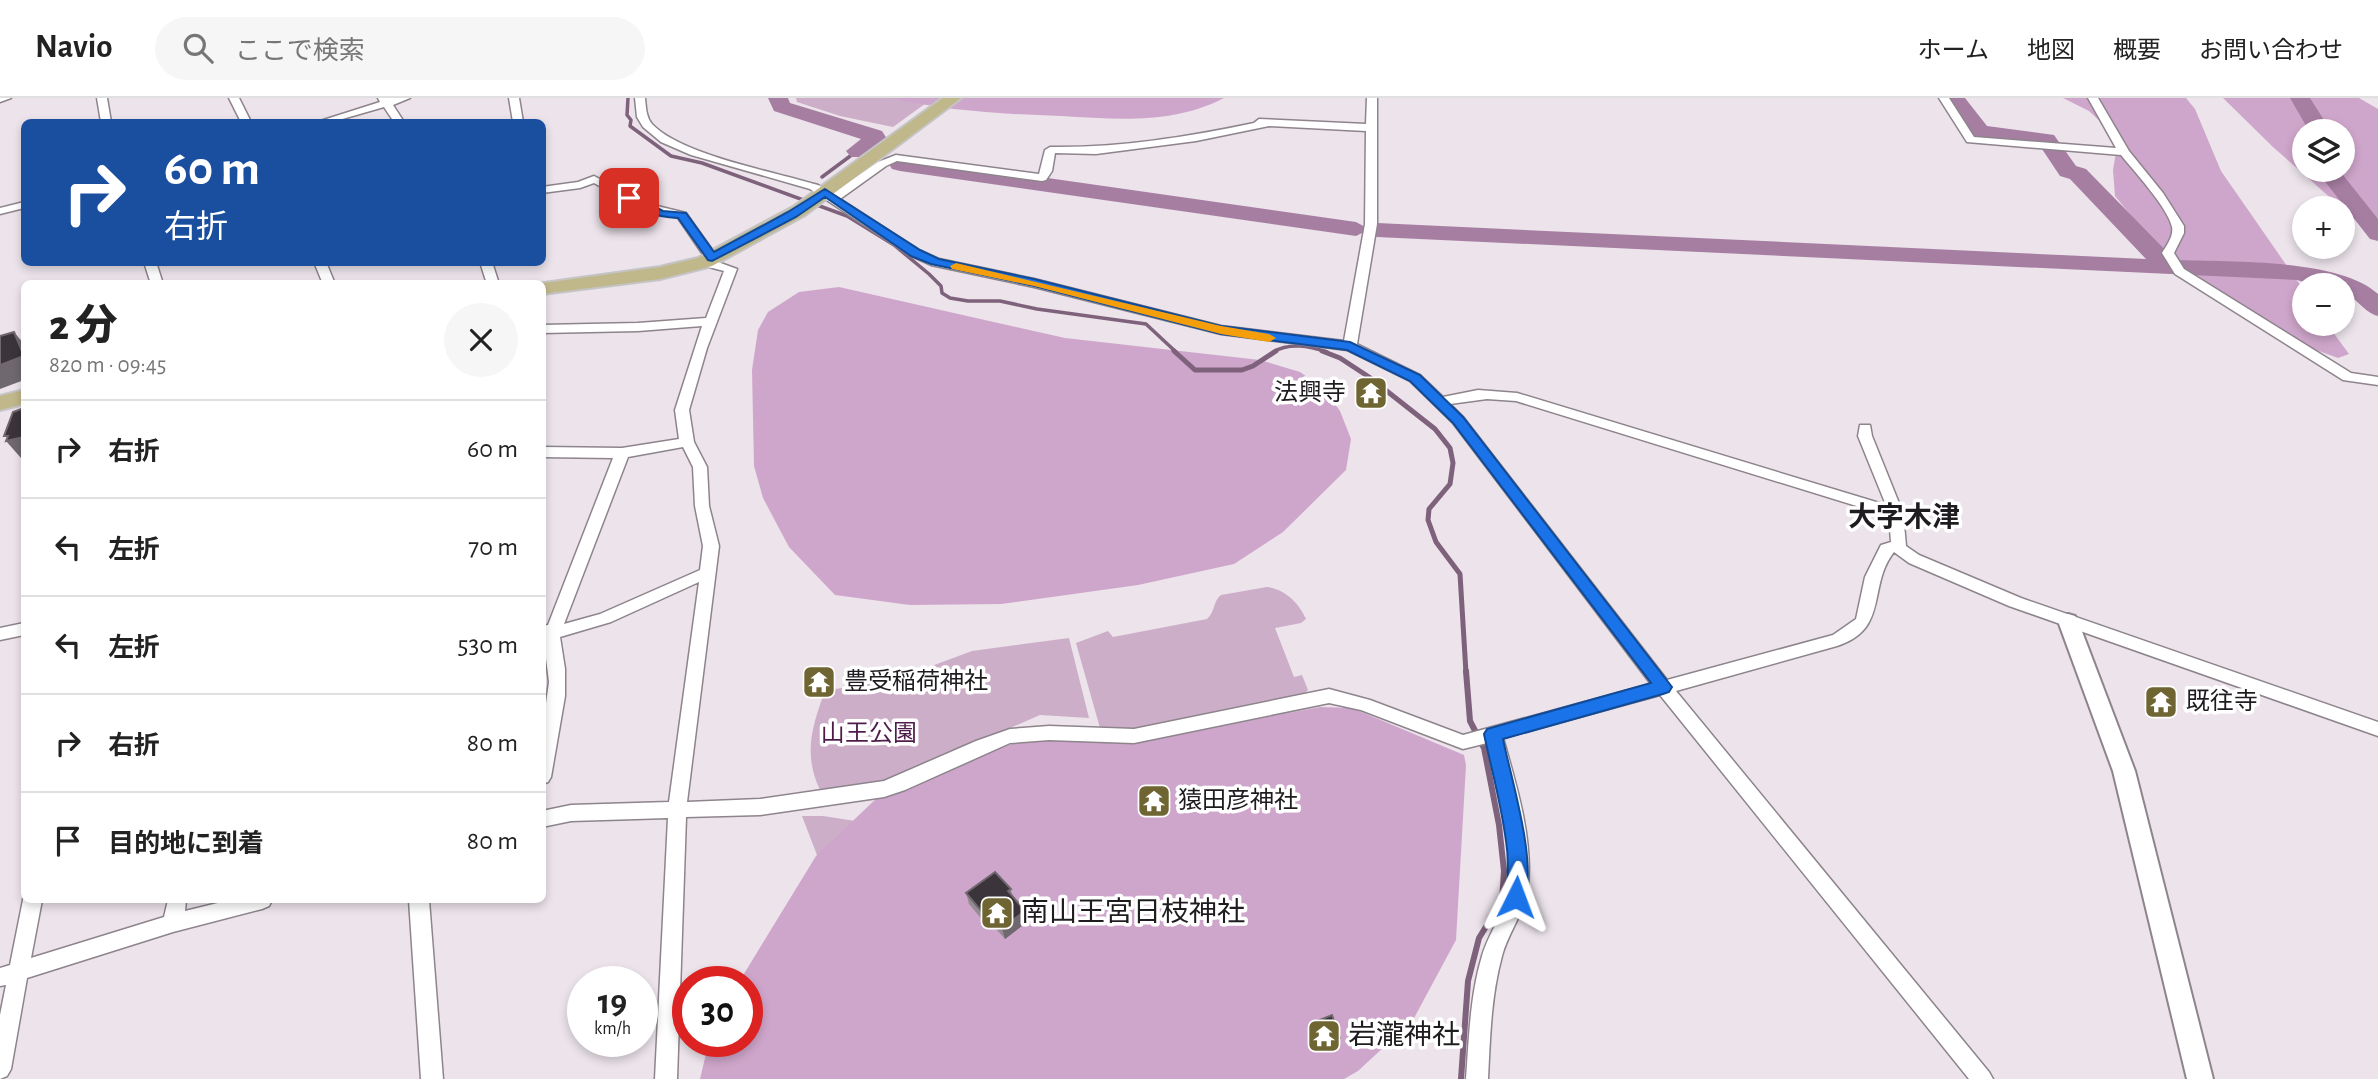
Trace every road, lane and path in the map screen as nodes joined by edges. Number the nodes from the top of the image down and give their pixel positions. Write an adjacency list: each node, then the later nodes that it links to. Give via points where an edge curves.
1 (6, 98): 11 (street)
2 (102, 98): 13 (street)
3 (234, 98): 14 (street)
4 (405, 98): 12 (street)
5 (514, 98): 17 (street)
6 (640, 98): 21 (street, via 647,125 674,145)
7 (953, 98): 21 (main road)
8 (1372, 98): 18 (street)
9 (1944, 98): 19 (street, via 1971,141)
10 (2093, 98): 19 (street)
11 (0, 99)
12 (384, 100): 15 (street); 16 (street)
13 (106, 119)
14 (244, 119)
15 (330, 119)
16 (398, 119)
17 (518, 119)
18 (1372, 128): 21 (street, via 1262,123 1218,134 1096,151 1049,150 1042,177 896,158); 28 (street, via 1371,224)
19 (2124, 152): 29 (street, via 2178,226 2168,253 2176,267 2348,377)
20 (546, 189): 24 (street, via 594,179 642,207 682,215)
21 (825, 196): 24 (main road); 28 (street, via 935,262 1221,330)
22 (21, 206): 23 (street)
23 (0, 211)
24 (708, 260): 25 (main road, via 660,273); 26 (street, via 731,269)
25 (546, 287)
26 (711, 321): 27 (street); 34 (street, via 682,410)
27 (546, 328)
28 (1350, 346): 32 (street, via 1404,371)
29 (2378, 381)
30 (21, 398): 31 (main road)
31 (0, 403)
32 (1439, 403): 37 (street, via 1483,393 1517,397); 44 (street, via 1458,420)
33 (1865, 428): 37 (street)
34 (687, 442): 36 (street); 39 (street, via 700,467 711,546)
35 (546, 452): 36 (street)
36 (622, 453): 42 (street)
37 (1895, 513): 38 (street)
38 (1898, 545): 40 (street, via 1941,572); 44 (street, via 1886,549 1871,584 1868,614 1852,633)
39 (708, 573): 42 (street, via 590,623); 48 (street)
40 (2068, 621): 45 (street); 62 (street, via 2124,771)
41 (21, 630): 43 (street)
42 (548, 631): 47 (street, via 557,668)
43 (0, 635)
44 (1663, 687): 46 (street); 61 (street)
45 (2378, 729)
46 (1490, 734): 48 (street, via 1467,741 1437,736 1353,699 1329,696 1134,736 1010,736 884,789 760,807); 60 (street, via 1517,848 1519,883 1487,975)
47 (546, 755)
48 (677, 811): 49 (street, via 571,813); 59 (street)
49 (546, 818)
50 (31, 903): 55 (street)
51 (176, 903): 54 (street)
52 (250, 903): 54 (street)
53 (418, 903): 58 (street)
54 (173, 923): 55 (street)
55 (20, 970): 56 (street); 57 (street)
56 (0, 977)
57 (0, 1069)
58 (432, 1079)
59 (667, 1079)
60 (1477, 1079)
61 (1982, 1079)
62 (2200, 1079)

